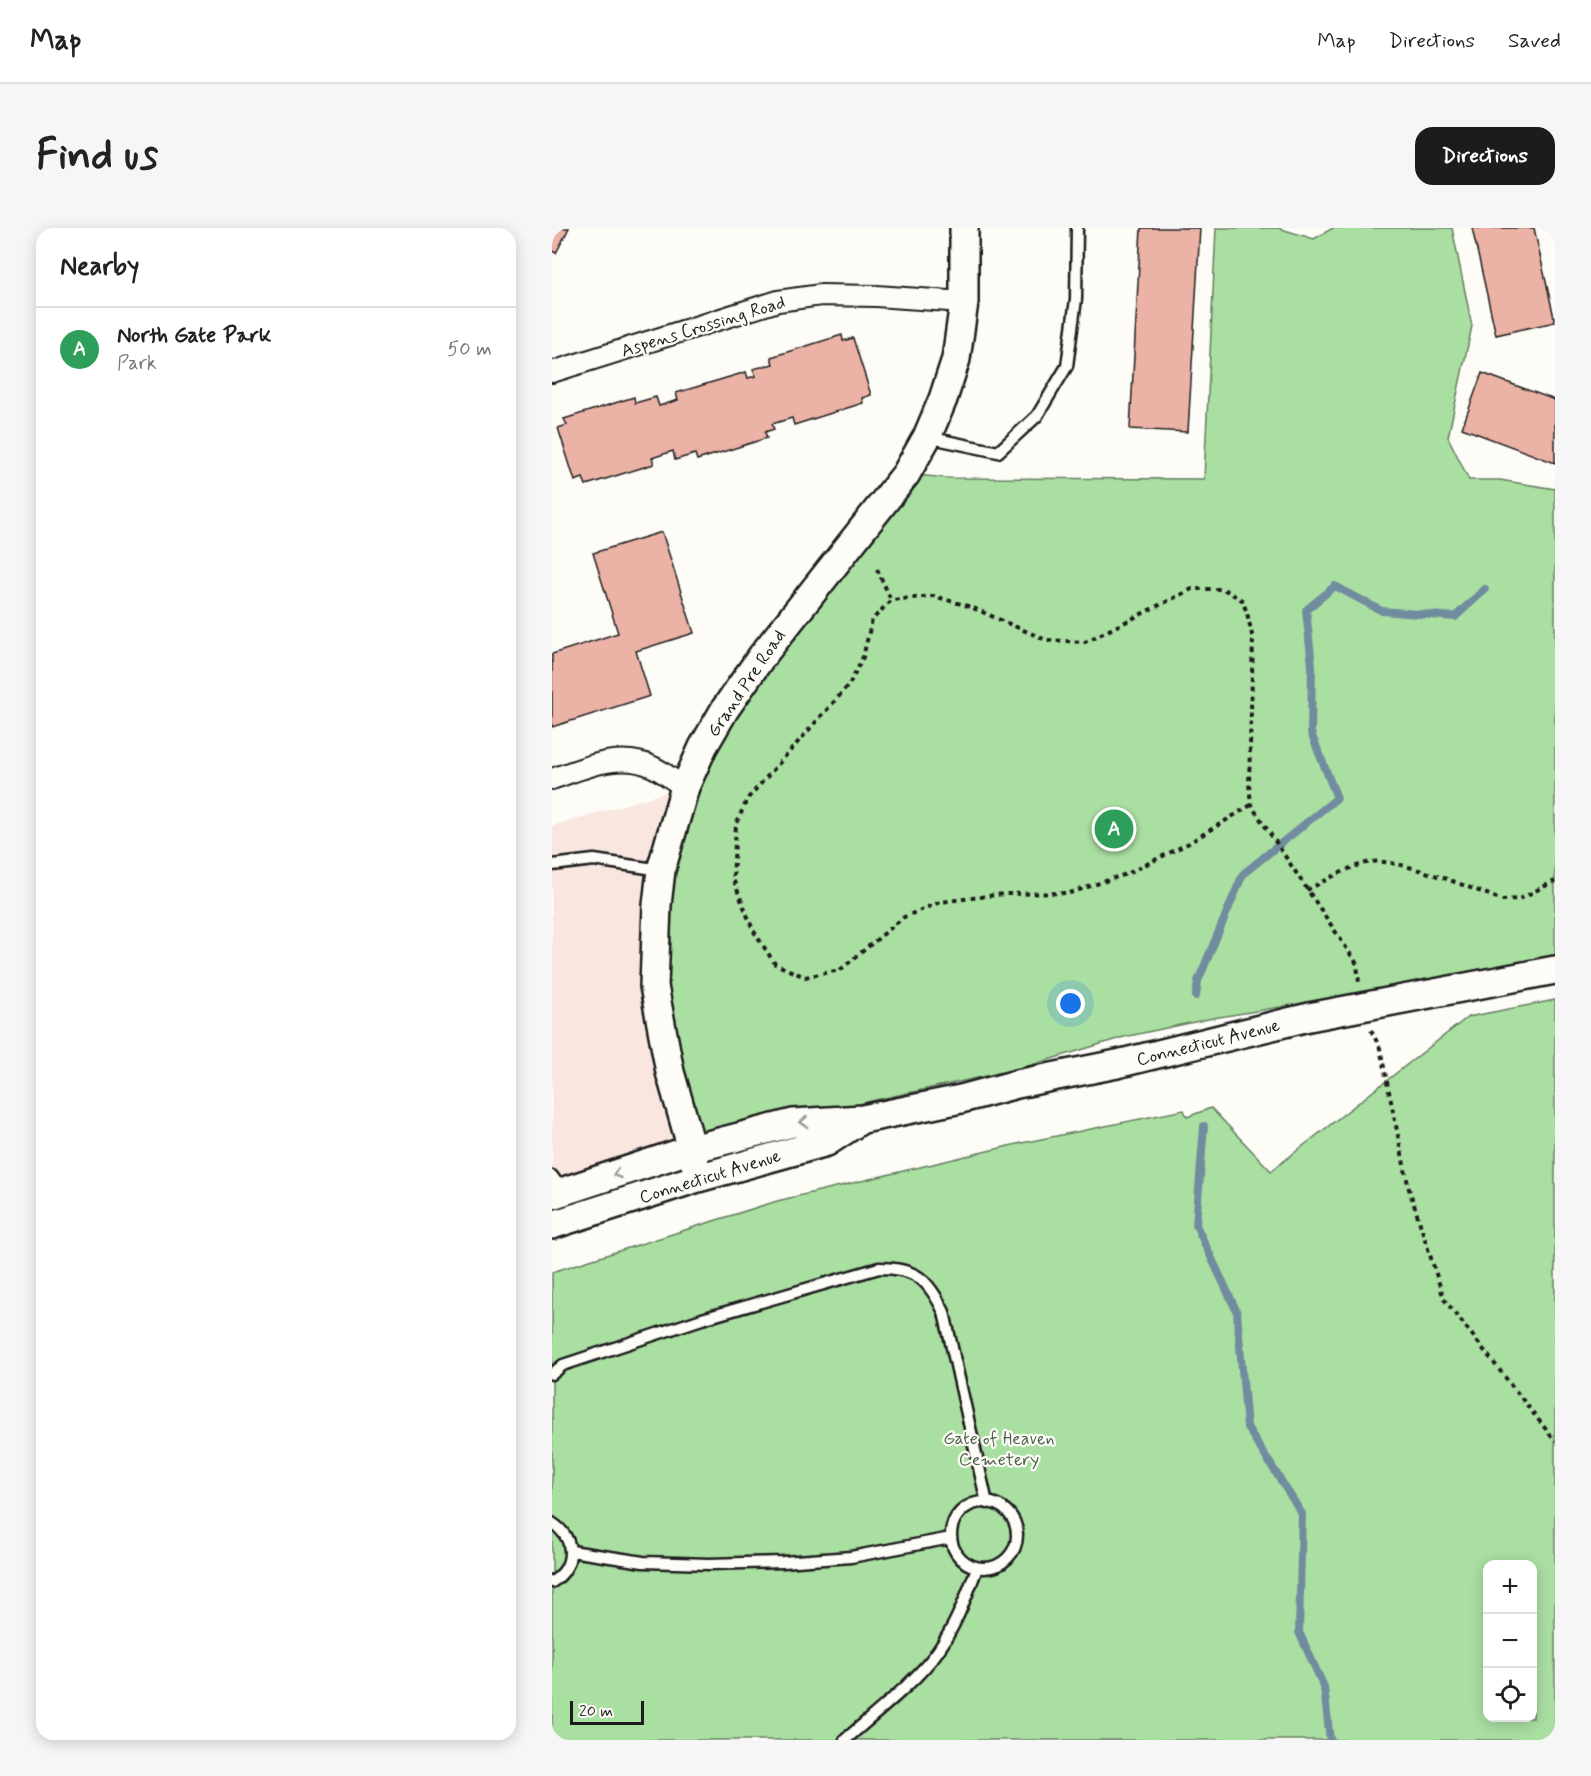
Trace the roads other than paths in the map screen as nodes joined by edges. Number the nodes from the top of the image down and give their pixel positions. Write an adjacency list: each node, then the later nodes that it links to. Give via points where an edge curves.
1 (964, 228): 3 (main road, Grand Pre Road)
2 (1077, 228): 5 (lane, via 1076,298 1067,366 1036,416 998,452)
3 (964, 302): 4 (street, Aspens Crossing Road, via 821,295 778,302); 5 (main road, Grand Pre Road, via 956,359)
4 (552, 372)
5 (927, 437): 7 (main road, Grand Pre Road, via 892,492 743,682 703,747)
6 (552, 779): 7 (street, via 604,761 638,762)
7 (685, 787): 9 (main road, Grand Pre Road)
8 (552, 865): 9 (lane, via 594,860)
9 (662, 870): 12 (main road, Grand Pre Road, via 654,986 670,1072)
10 (1555, 970): 11 (main road, Connecticut Avenue, via 1309,1017 1117,1064)
11 (863, 1119): 12 (main road, Connecticut Avenue, one-way to 12, via 793,1123); 13 (main road, Connecticut Avenue, via 827,1142)
12 (692, 1149): 13 (main road, Grand Pre Road); 14 (main road, Connecticut Avenue, one-way to 14)
13 (698, 1178): 15 (main road, Connecticut Avenue)
14 (556, 1188)
15 (552, 1225)
16 (552, 1374): 17 (lane, via 563,1365 702,1319 879,1268 900,1268 923,1280 944,1312)
17 (987, 1503): 19 (lane, via 967,1506 956,1517); 21 (lane, via 1007,1511 1014,1521 1016,1546 1007,1560 997,1566)
18 (552, 1523): 20 (lane, via 567,1537)
19 (951, 1538): 20 (lane, via 851,1557 773,1562 644,1562); 21 (lane, via 961,1559)
20 (571, 1551): 22 (lane, via 569,1563)
21 (976, 1568): 23 (lane, via 962,1606 937,1652)
22 (552, 1582)
23 (845, 1740)

